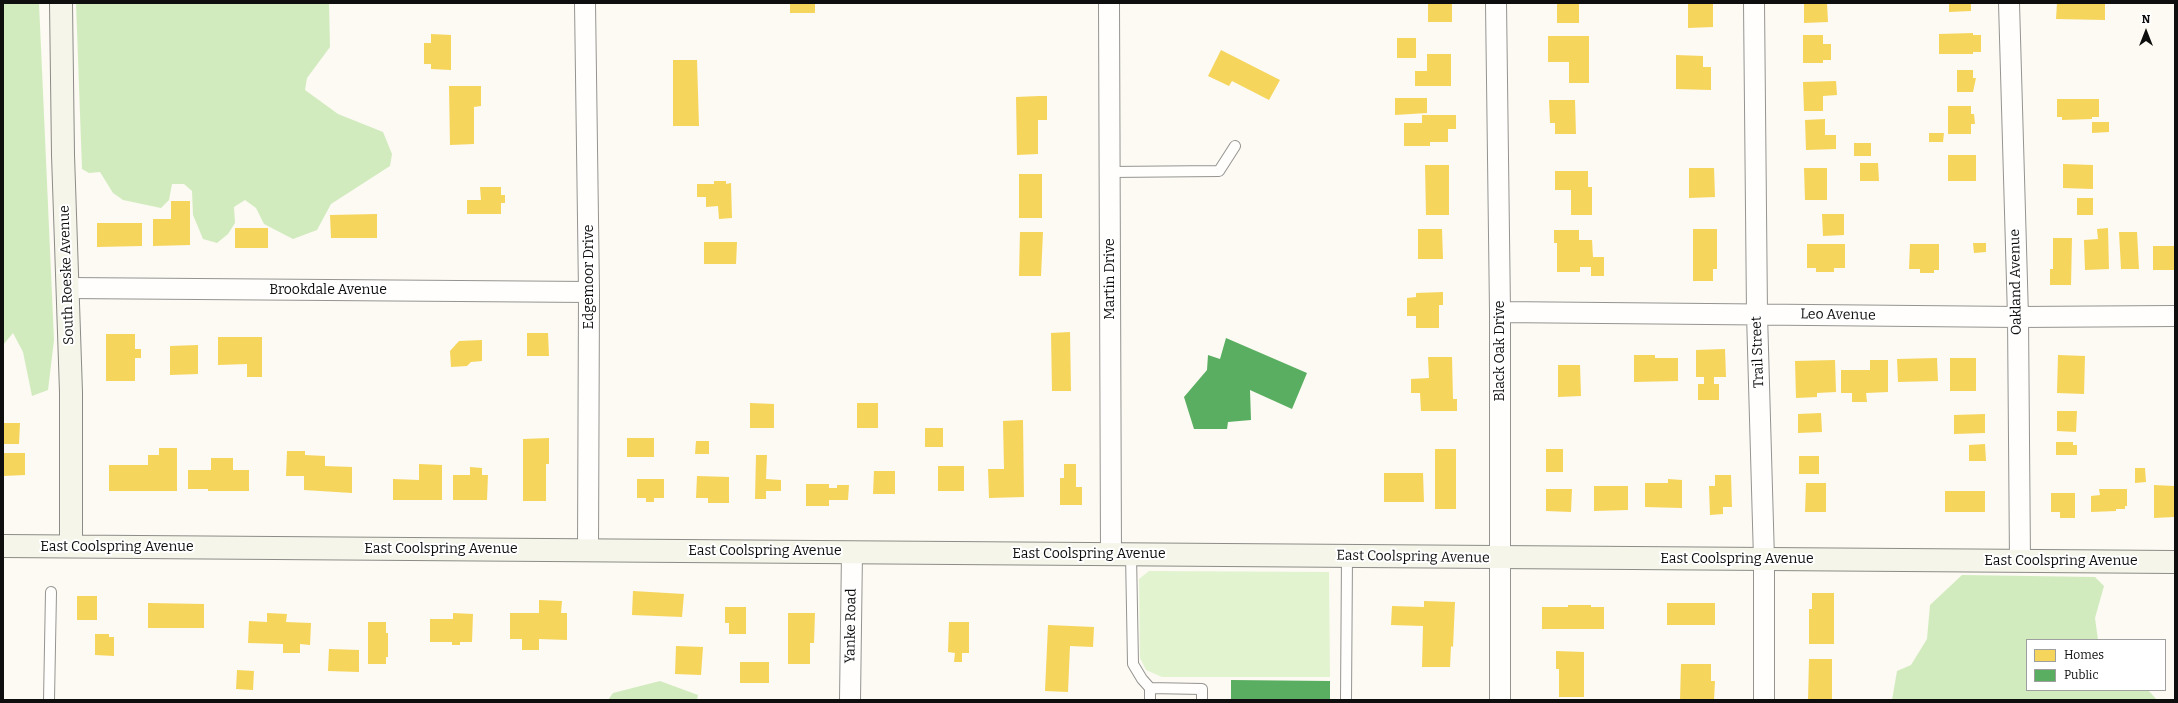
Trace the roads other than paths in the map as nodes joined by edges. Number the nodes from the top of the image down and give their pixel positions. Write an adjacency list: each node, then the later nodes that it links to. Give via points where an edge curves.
1 (61, 3): 9 (street, South Roeske Avenue)
2 (585, 3): 10 (street, Edgemoor Drive)
3 (1109, 3): 8 (street, Martin Drive)
4 (1496, 3): 11 (street, Black Oak Drive)
5 (1754, 3): 12 (street, Trail Street)
6 (2009, 3): 14 (street, Oakland Avenue)
7 (1235, 146): 8 (lane, via 1219,171)
8 (1110, 172): 19 (street, Martin Drive)
9 (66, 288): 10 (street, Brookdale Avenue); 16 (street, South Roeske Avenue, via 71,392)
10 (589, 292): 17 (street, Edgemoor Drive)
11 (1500, 312): 12 (street, Leo Avenue); 21 (street, Black Oak Drive)
12 (1757, 314): 14 (street, Leo Avenue); 22 (street, Trail Street)
13 (2175, 316): 14 (street, Leo Avenue)
14 (2018, 317): 23 (street, Oakland Avenue)
15 (3, 546): 16 (street, East Coolspring Avenue)
16 (72, 546): 17 (street, East Coolspring Avenue)
17 (588, 550): 18 (street, East Coolspring Avenue)
18 (852, 552): 19 (street, East Coolspring Avenue); 28 (street, Yanke Road)
19 (1121, 554): 20 (street, East Coolspring Avenue); 26 (lane, via 1133,664)
20 (1347, 556): 21 (street, East Coolspring Avenue); 31 (lane)
21 (1501, 557): 22 (street, East Coolspring Avenue); 32 (street, Black Oak Drive)
22 (1764, 559): 23 (street, East Coolspring Avenue); 33 (street, Trail Street)
23 (2020, 561): 24 (street, East Coolspring Avenue)
24 (2175, 562)
25 (51, 592): 27 (lane)
26 (1150, 688): 29 (lane); 30 (lane, via 1202,689)
27 (49, 700)
28 (850, 700)
29 (1150, 700)
30 (1202, 700)
31 (1346, 700)
32 (1500, 700)
33 (1764, 700)

